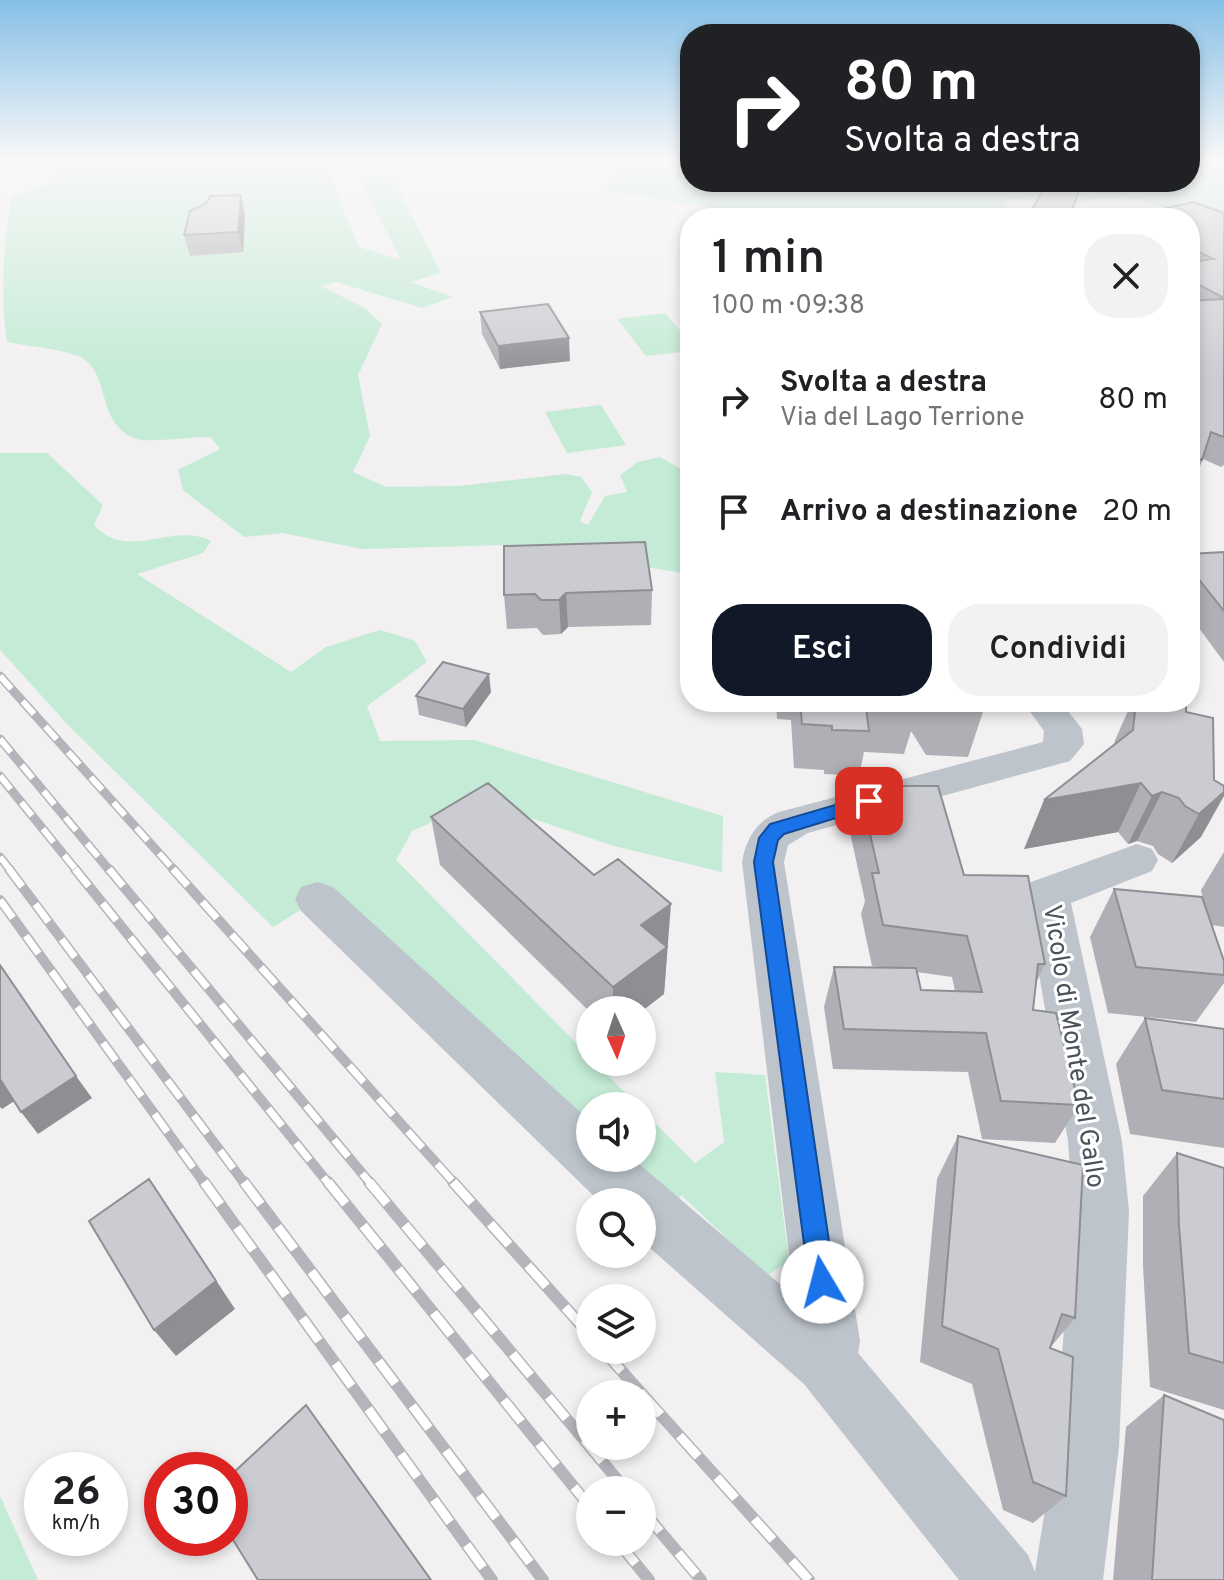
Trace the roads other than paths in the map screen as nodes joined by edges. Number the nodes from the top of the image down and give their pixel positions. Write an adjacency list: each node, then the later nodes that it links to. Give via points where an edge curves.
1 (1049, 712): 8 (street, via 1063,729 1065,744 1056,752 813,816 777,829 765,847 830,1341)
2 (1137, 860): 10 (street, Vicolo di Monte del Gallo, via 1047,894 1095,1141 1101,1211 1087,1447)
3 (317, 899): 4 (street)
4 (576, 1143)
5 (607, 1172): 6 (street)
6 (625, 1188)
7 (656, 1216): 8 (street)
8 (826, 1362): 9 (street)
9 (1003, 1580)
10 (1068, 1580)

